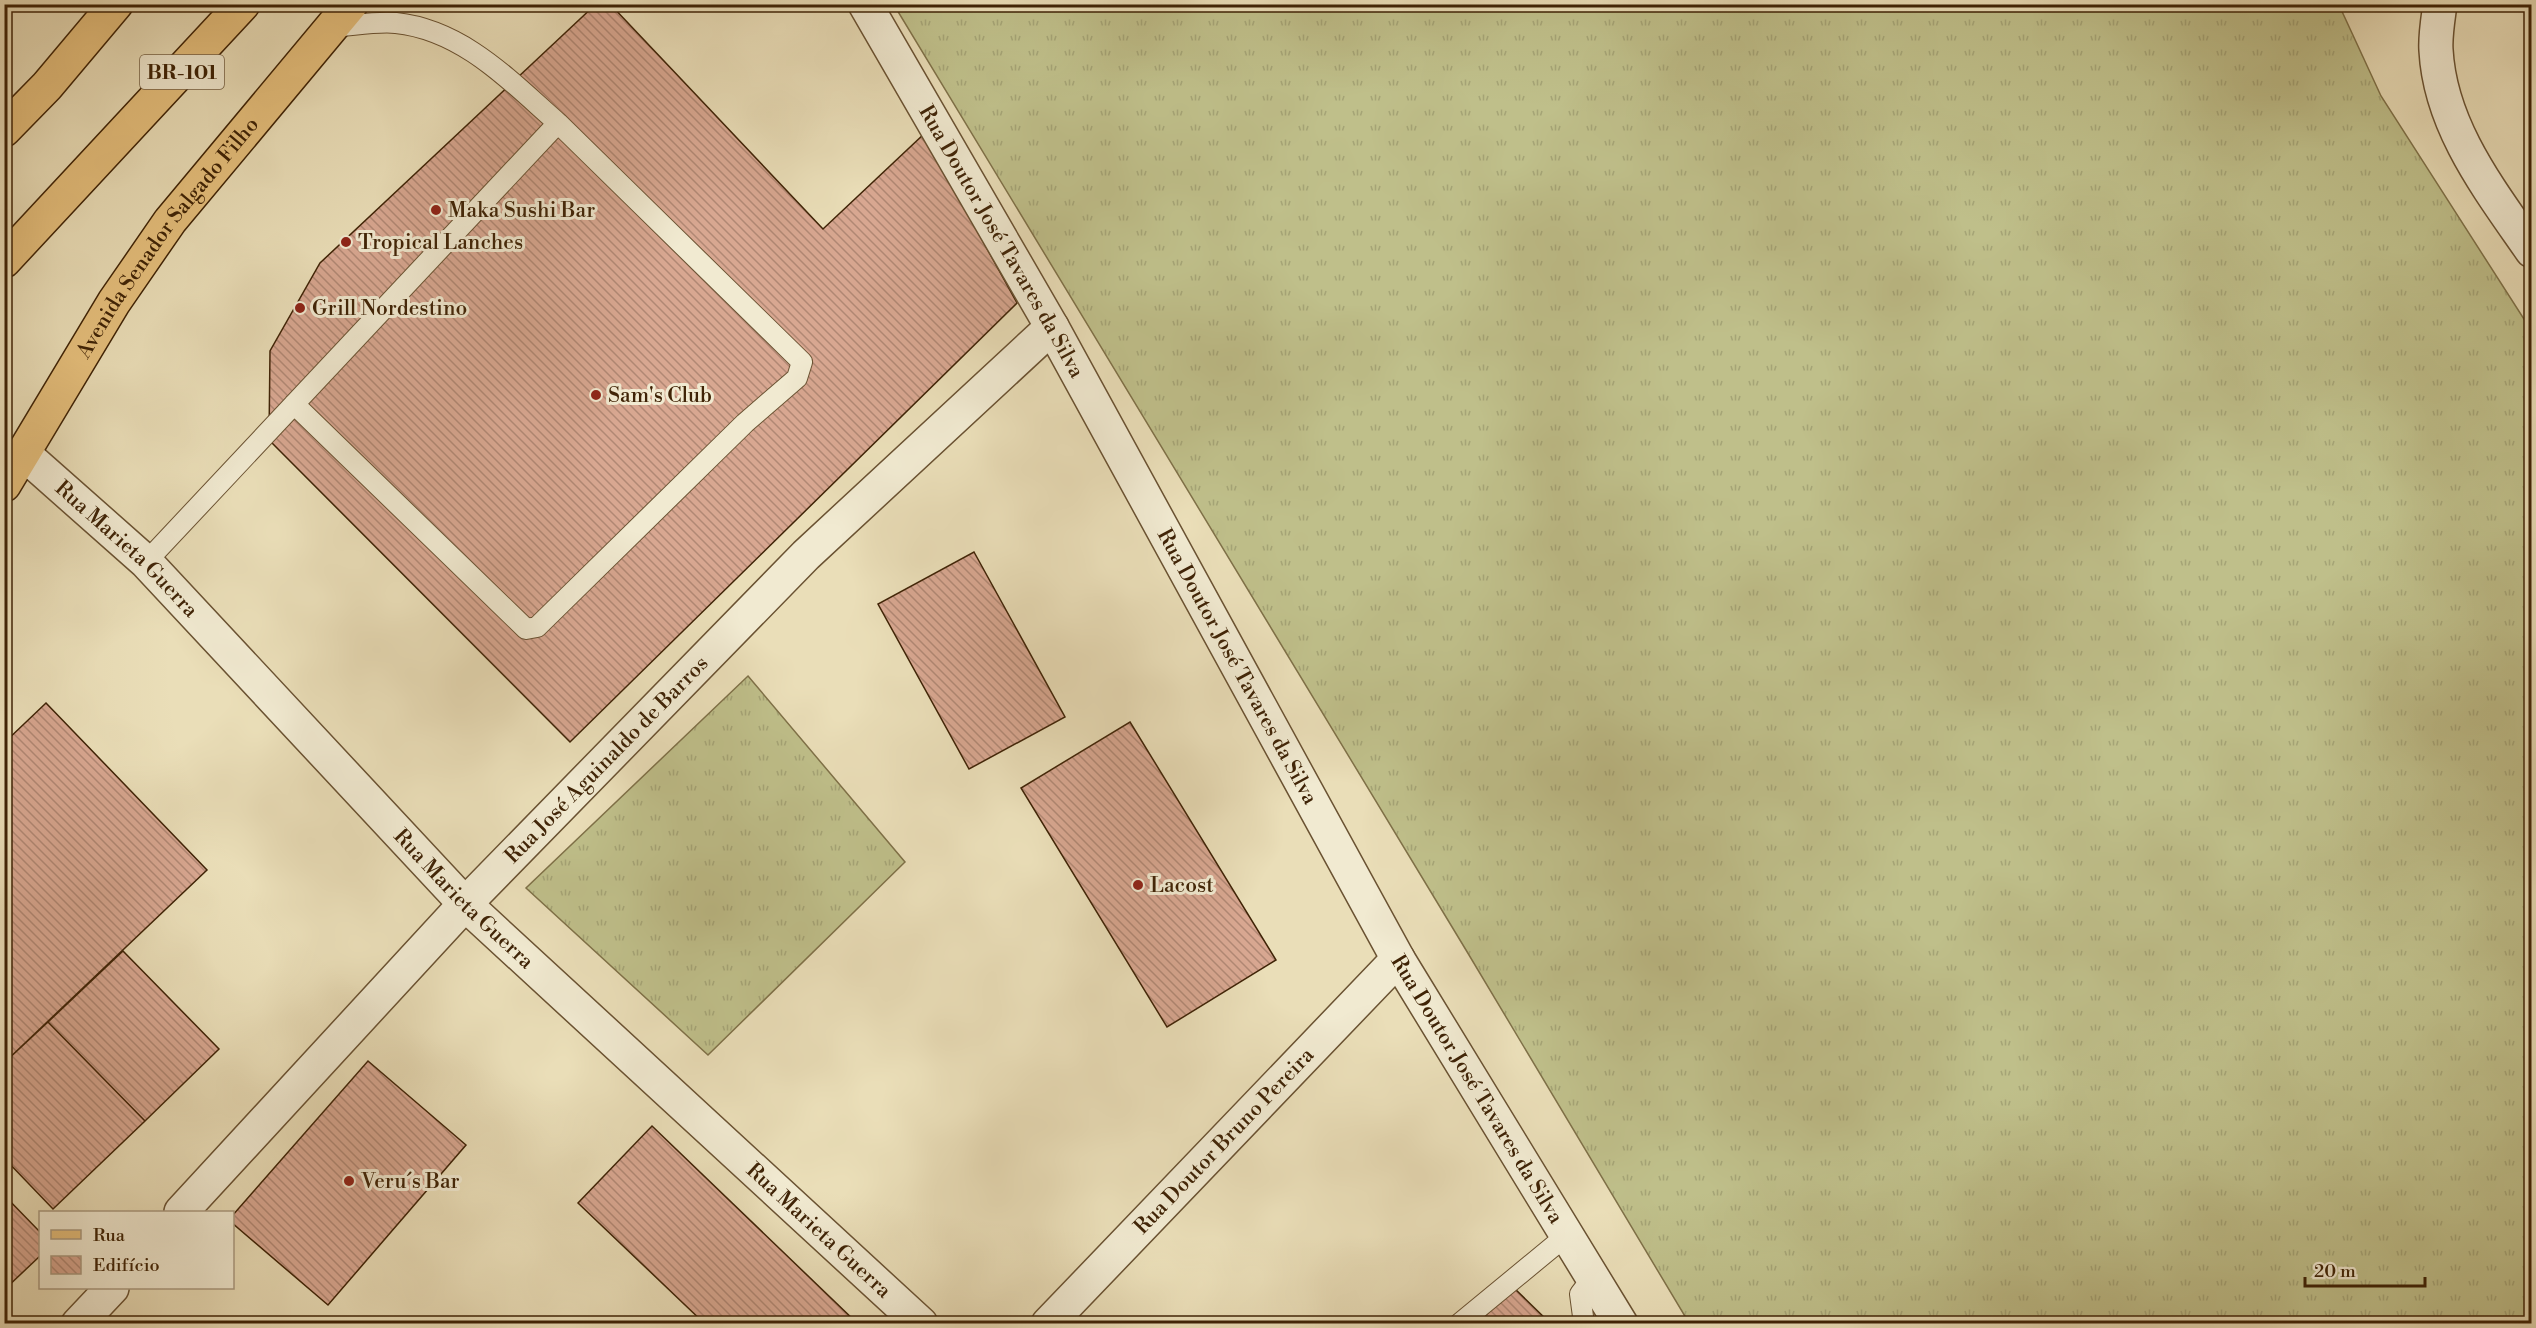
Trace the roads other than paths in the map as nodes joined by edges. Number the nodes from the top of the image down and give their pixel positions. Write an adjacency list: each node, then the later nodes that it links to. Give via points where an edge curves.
1 (116, 4): 7 (main road)
2 (243, 4): 9 (main road, BR-101)
3 (865, 4): 10 (street, Rua Doutor José Tavares da Silva)
4 (2440, 4): 8 (street, via 2436,50 2445,104 2470,159)
5 (341, 16): 6 (lane, via 427,29 455,40 502,74); 12 (main road, Avenida Senador Salgado Filho, via 170,221 114,302)
6 (558, 123): 11 (lane); 11 (lane, via 799,357 802,362 797,378 745,423 531,630)
7 (4, 130)
8 (2532, 251)
9 (4, 261)
10 (1052, 327): 15 (street, Rua José Aguinaldo de Barros, via 806,555); 16 (street, Rua Doutor José Tavares da Silva)
11 (294, 404): 14 (lane)
12 (24, 454): 13 (main road, Avenida Senador Salgado Filho); 14 (street, Rua Marieta Guerra)
13 (4, 485)
14 (147, 562): 15 (street, Rua Marieta Guerra)
15 (465, 904): 17 (street, Rua José Aguinaldo de Barros); 22 (street, Rua Marieta Guerra)
16 (1398, 958): 18 (street, Rua Doutor José Tavares da Silva); 23 (street, Rua Doutor Bruno Pereira)
17 (182, 1211)
18 (1567, 1235): 19 (street, Rua Doutor José Tavares da Silva); 24 (lane)
19 (1593, 1277): 25 (lane, via 1580,1294); 26 (street, Rua Doutor José Tavares da Silva)
20 (110, 1289): 21 (street)
21 (78, 1323)
22 (921, 1323)
23 (1048, 1323)
24 (1459, 1323)
25 (1584, 1323)
26 (1621, 1323)

